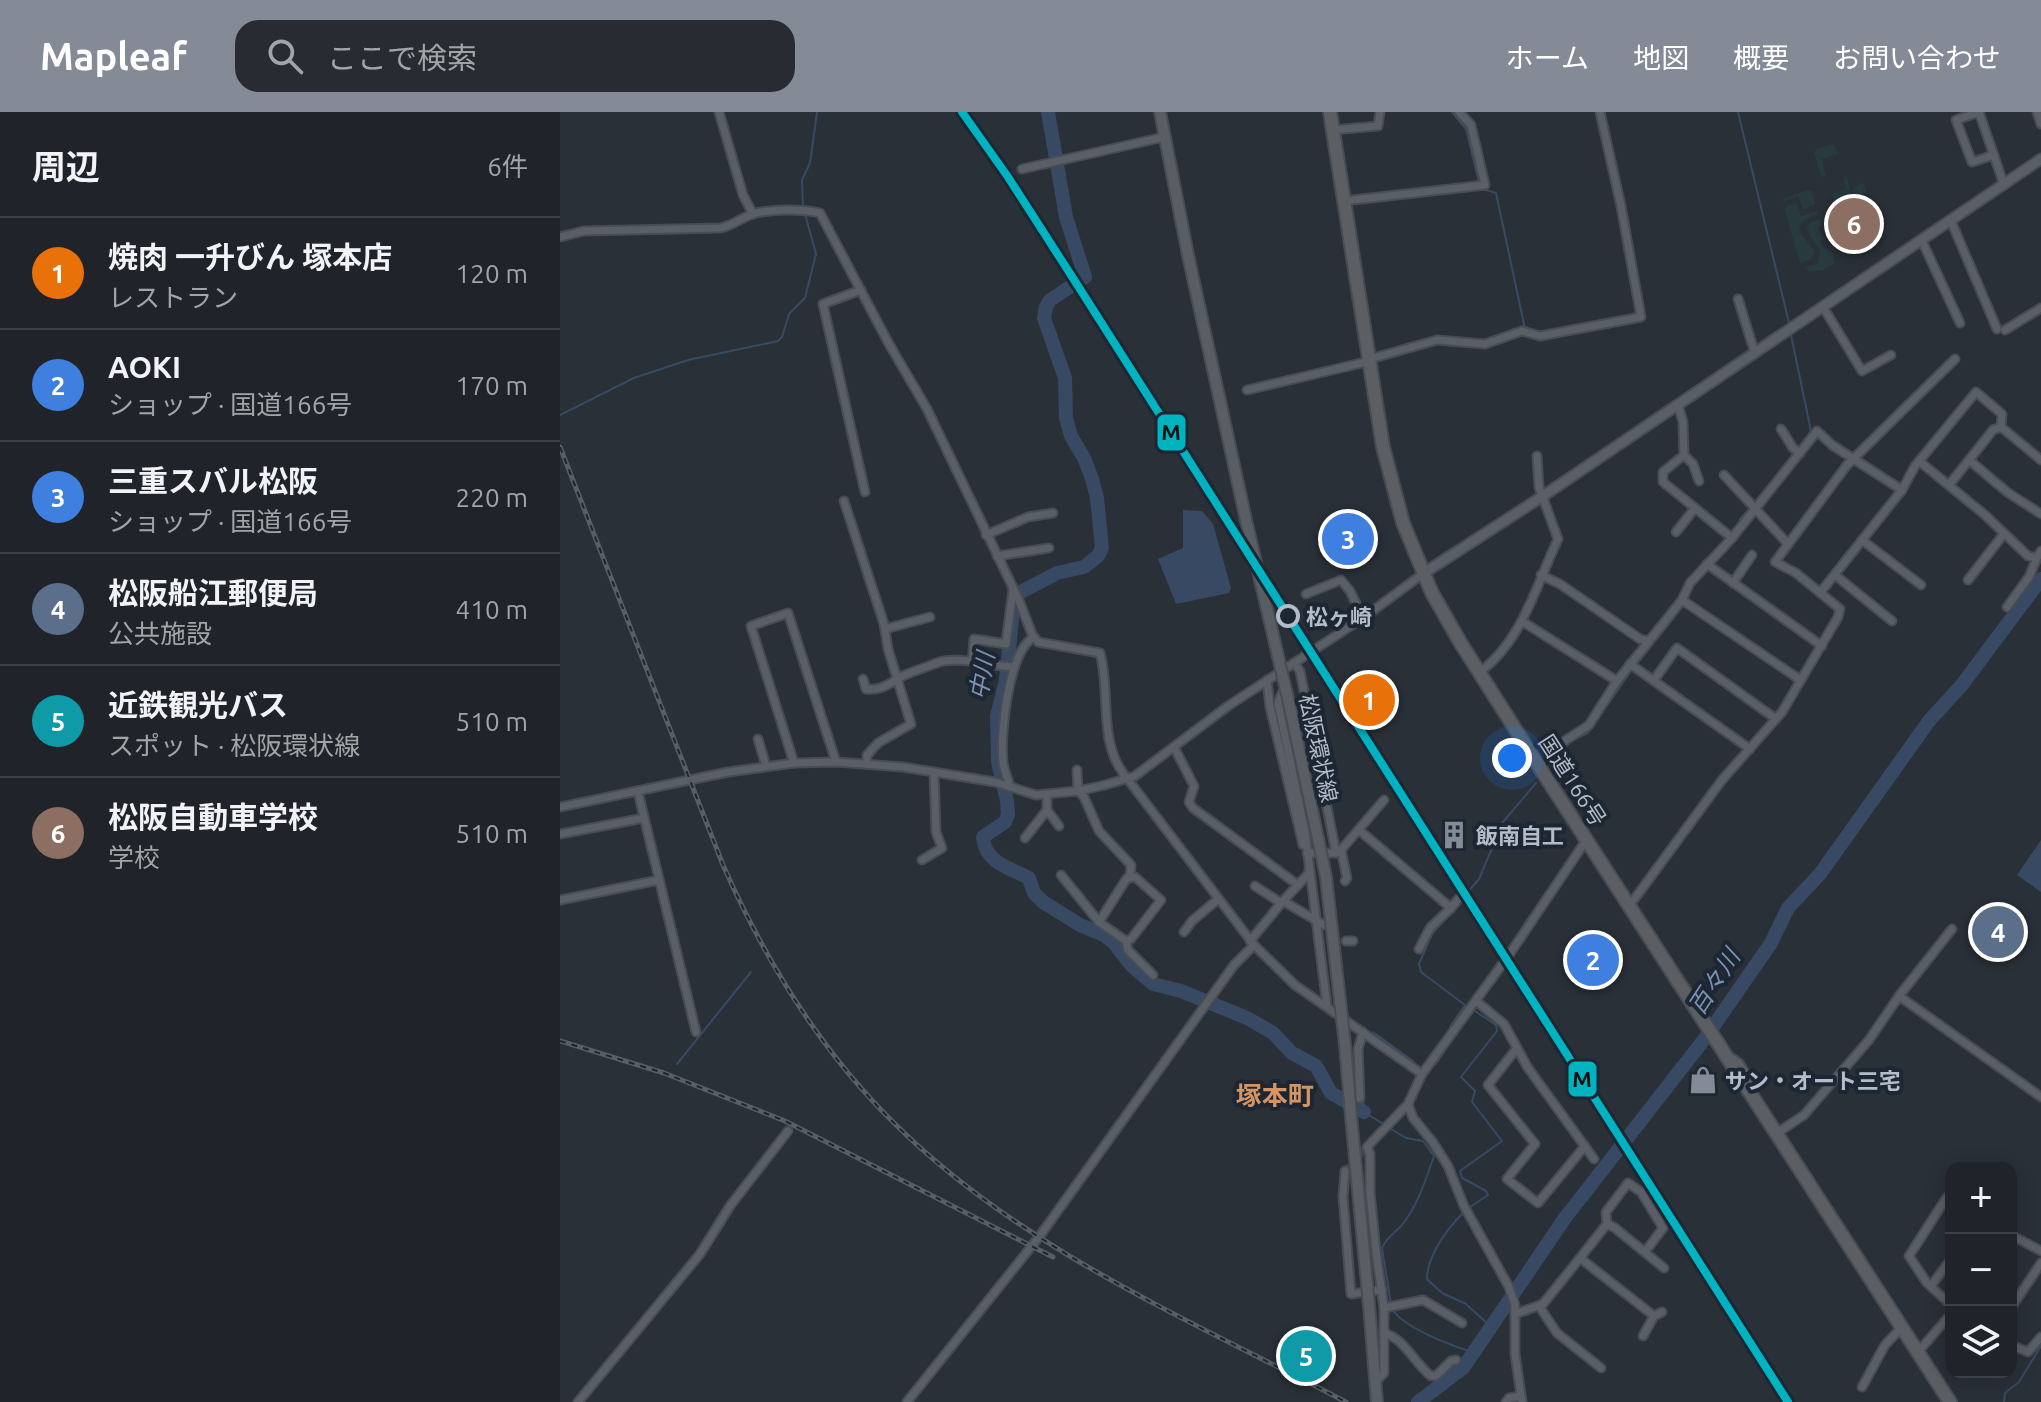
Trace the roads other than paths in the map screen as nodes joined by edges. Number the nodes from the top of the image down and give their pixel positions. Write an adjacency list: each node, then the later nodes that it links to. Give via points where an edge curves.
1 (719, 112): 17 (street)
2 (1160, 112): 11 (main road, 松阪環状線)
3 (1330, 112): 10 (highway, 国道166号)
4 (1380, 112): 10 (street, via 1378,126)
5 (1459, 112): 16 (street, via 1471,125 1480,155 1480,186)
6 (1600, 112): 29 (street, via 1641,317 1540,336 1526,332 1485,344 1427,342)
7 (1979, 112): 12 (street); 12 (street, via 1956,120 1972,162)
8 (2037, 112): 9 (street)
9 (2041, 124)
10 (1333, 130): 16 (highway, 国道166号)
11 (1164, 137): 14 (street); 93 (main road, 松阪環状線, bridge)
12 (1994, 155): 15 (street)
13 (2041, 159): 15 (street)
14 (1022, 169)
15 (2004, 185): 18 (street)
16 (1344, 201): 29 (highway, 国道166号)
17 (753, 214): 19 (street, via 721,228 584,231); 21 (street, via 820,213)
18 (1951, 221): 20 (street); 24 (street, via 2001,330)
19 (560, 237)
20 (1922, 241): 23 (street); 25 (street)
21 (861, 290): 45 (street, via 823,304); 53 (street, via 927,409)
22 (1738, 299): 26 (street)
23 (1823, 307): 26 (street); 27 (street, via 1862,371)
24 (2041, 308)
25 (1960, 323)
26 (1755, 353): 31 (street)
27 (1891, 355)
28 (1955, 359): 37 (street)
29 (1370, 360): 30 (street); 63 (highway, 国道166号, via 1383,447 1403,523)
30 (1247, 390)
31 (1678, 405): 35 (street); 46 (street)
32 (2001, 427): 38 (street); 39 (street); 40 (street, via 2002,414 1976,392)
33 (1781, 429): 34 (street)
34 (1797, 452): 37 (street, via 1817,431); 48 (street)
35 (1684, 455): 42 (street); 49 (street, via 1663,472 1663,482)
36 (1537, 456): 46 (street)
37 (1853, 459): 44 (street); 57 (street)
38 (1969, 460): 43 (street); 51 (street)
39 (2041, 460)
40 (1919, 461): 43 (street); 44 (street)
41 (1724, 475): 48 (street)
42 (1699, 481)
43 (1949, 485): 54 (street)
44 (1902, 490): 56 (street)
45 (865, 492)
46 (1543, 496): 63 (street); 64 (street, via 1558,539)
47 (844, 501): 78 (street)
48 (1752, 506): 55 (street); 57 (street)
49 (1695, 508): 52 (street); 55 (street)
50 (1053, 513): 53 (street)
51 (2041, 514)
52 (1676, 532)
53 (986, 535): 61 (street)
54 (2003, 535): 60 (street, via 2028,556); 66 (street)
55 (1732, 538): 62 (street)
56 (1862, 540): 65 (street); 68 (street)
57 (1788, 544): 70 (street, via 1775,562)
58 (1049, 548): 61 (street)
59 (1752, 555): 67 (street)
60 (2039, 555): 73 (street)
61 (997, 556): 69 (street)
62 (1707, 564): 67 (street); 72 (street)
63 (1424, 573): 75 (street); 86 (highway, 国道166号)
64 (1541, 575): 77 (street); 80 (street)
65 (1835, 575): 70 (street); 76 (street)
66 (1968, 580)
67 (1733, 583): 81 (street)
68 (1921, 585)
69 (1015, 593): 79 (street); 82 (street, via 1006,644 974,639)
70 (1820, 593): 81 (street, via 1840,609)
71 (1306, 594): 75 (street, via 1341,580)
72 (1682, 600): 80 (street); 89 (street)
73 (2007, 607)
74 (930, 617): 78 (street)
75 (1363, 618): 83 (street)
76 (1892, 621)
77 (1523, 622): 86 (street); 92 (street)
78 (885, 629): 87 (street)
79 (1034, 637): 85 (street); 105 (street, via 1100,653 1109,740)
80 (1649, 641): 84 (street)
81 (1822, 646): 89 (street)
82 (972, 662): 85 (street); 87 (street, via 936,663)
83 (1294, 663): 90 (street); 119 (street, via 1300,671)
84 (1633, 666): 91 (street); 92 (street)
85 (1014, 667): 106 (street, via 1002,717 1002,760)
86 (1480, 672): 101 (highway, 国道166号)
87 (898, 678): 88 (street, via 893,685 871,690); 100 (street, via 911,724 878,743 867,755)
88 (863, 679)
89 (1799, 679): 94 (street)
90 (1267, 680): 96 (street); 122 (street)
91 (1654, 680): 94 (street, via 1677,648); 97 (street)
92 (1617, 681): 101 (street, via 1589,725)
93 (1285, 687): 120 (street, via 1278,703); 188 (main road, 松阪環状線, bridge, via 1326,877)
94 (1776, 719): 97 (street)
95 (758, 739): 102 (street)
96 (1174, 747): 105 (street); 127 (street, via 1194,786 1189,802 1193,808)
97 (1750, 749): 133 (street)
98 (836, 762): 99 (street); 99 (street, via 788,613 751,626); 100 (street)
99 (794, 763): 102 (street)
100 (867, 764): 104 (street)
101 (1538, 765): 118 (highway, 国道166号)
102 (766, 766): 108 (street)
103 (1077, 770): 107 (street)
104 (934, 772): 106 (street); 121 (street, via 936,832 942,848)
105 (1127, 778): 107 (street); 131 (street)
106 (1009, 786): 109 (street)
107 (1078, 791): 109 (street); 124 (street, via 1099,831 1131,865)
108 (638, 792): 111 (street); 113 (street)
109 (1047, 795): 112 (street)
110 (1384, 800): 115 (street)
111 (560, 807)
112 (1047, 810): 114 (street); 117 (street)
113 (644, 818): 116 (street); 125 (street)
114 (1059, 826)
115 (1359, 830): 119 (street); 134 (street)
116 (560, 834)
117 (1025, 838)
118 (1587, 839): 133 (highway, 国道166号); 145 (street)
119 (1338, 851): 120 (street); 126 (street)
120 (1307, 853): 122 (street)
121 (922, 860)
122 (1310, 872): 127 (street); 136 (street)
123 (1061, 875): 135 (street)
124 (1130, 878): 135 (street); 139 (street, via 1161,900)
125 (659, 880): 130 (street); 146 (street)
126 (1345, 881)
127 (1298, 885): 132 (street)
128 (1255, 886): 132 (street)
129 (1459, 898): 134 (street)
130 (560, 900)
131 (1217, 900): 138 (street); 140 (street)
132 (1282, 902): 136 (street); 140 (street)
133 (1630, 905): 149 (highway, 国道166号)
134 (1451, 908): 141 (street, via 1430,928)
135 (1099, 922): 139 (street)
136 (1321, 923): 144 (street)
137 (1952, 929): 143 (street)
138 (1184, 932)
139 (1126, 941): 142 (street, via 1128,950)
140 (1252, 943): 144 (street, via 1295,985); 193 (street, via 1064,1204)
141 (1419, 949)
142 (1153, 975)
143 (1899, 996): 152 (street); 156 (street, via 1869,1040 1804,1115)
144 (1327, 1006): 147 (street)
145 (1472, 1006): 148 (street, via 1500,1018); 150 (street)
146 (696, 1032)
147 (1363, 1032): 150 (street); 153 (street, via 1358,1049)
148 (1517, 1048): 157 (street); 157 (street, via 1488,1085 1535,1144 1507,1179 1538,1203)
149 (1723, 1051): 151 (street, via 1751,1082); 156 (highway, 国道166号)
150 (1422, 1074): 154 (street)
151 (1757, 1078)
152 (2041, 1097)
153 (1360, 1098)
154 (1408, 1104): 170 (street, via 1367,1147); 176 (street, via 1458,1176 1464,1206 1509,1287)
155 (788, 1131): 192 (street, via 700,1254)
156 (1777, 1133): 180 (highway, 国道166号)
157 (1585, 1146): 158 (street)
158 (1594, 1159)
159 (1345, 1171): 170 (street, via 1351,1294)
160 (1945, 1200): 169 (street, via 1909,1256)
161 (1607, 1224): 164 (street); 164 (street, via 1606,1212 1628,1183 1641,1192 1663,1228); 165 (street)
162 (2017, 1240): 163 (street)
163 (2041, 1251)
164 (1645, 1252): 168 (street)
165 (1580, 1258): 172 (street); 177 (street)
166 (2041, 1263): 173 (street)
167 (1945, 1267): 169 (street)
168 (1664, 1268)
169 (1931, 1286): 171 (street)
170 (1382, 1290): 174 (street)
171 (1945, 1299)
172 (1539, 1306): 176 (street); 187 (street, via 1557,1333)
173 (2012, 1306)
174 (1386, 1307): 179 (street, via 1423,1300); 181 (street)
175 (1662, 1312): 177 (street)
176 (1515, 1314): 190 (street)
177 (1654, 1316): 182 (street)
178 (1945, 1321): 185 (street)
179 (1462, 1323)
180 (1901, 1328): 185 (highway, 国道166号); 189 (street)
181 (1384, 1333): 186 (street, via 1393,1335 1431,1376); 188 (street, via 1384,1373)
182 (1643, 1336)
183 (2041, 1337): 184 (street, via 2028,1352)
184 (2017, 1347)
185 (1918, 1352): 195 (highway, 国道166号)
186 (1456, 1360)
187 (1601, 1368)
188 (1375, 1382): 191 (main road, 松阪環状線)
189 (1862, 1387)
190 (1522, 1399): 194 (street)
191 (1377, 1400)
192 (578, 1402)
193 (907, 1402)
194 (1506, 1402)
195 (1950, 1402)

